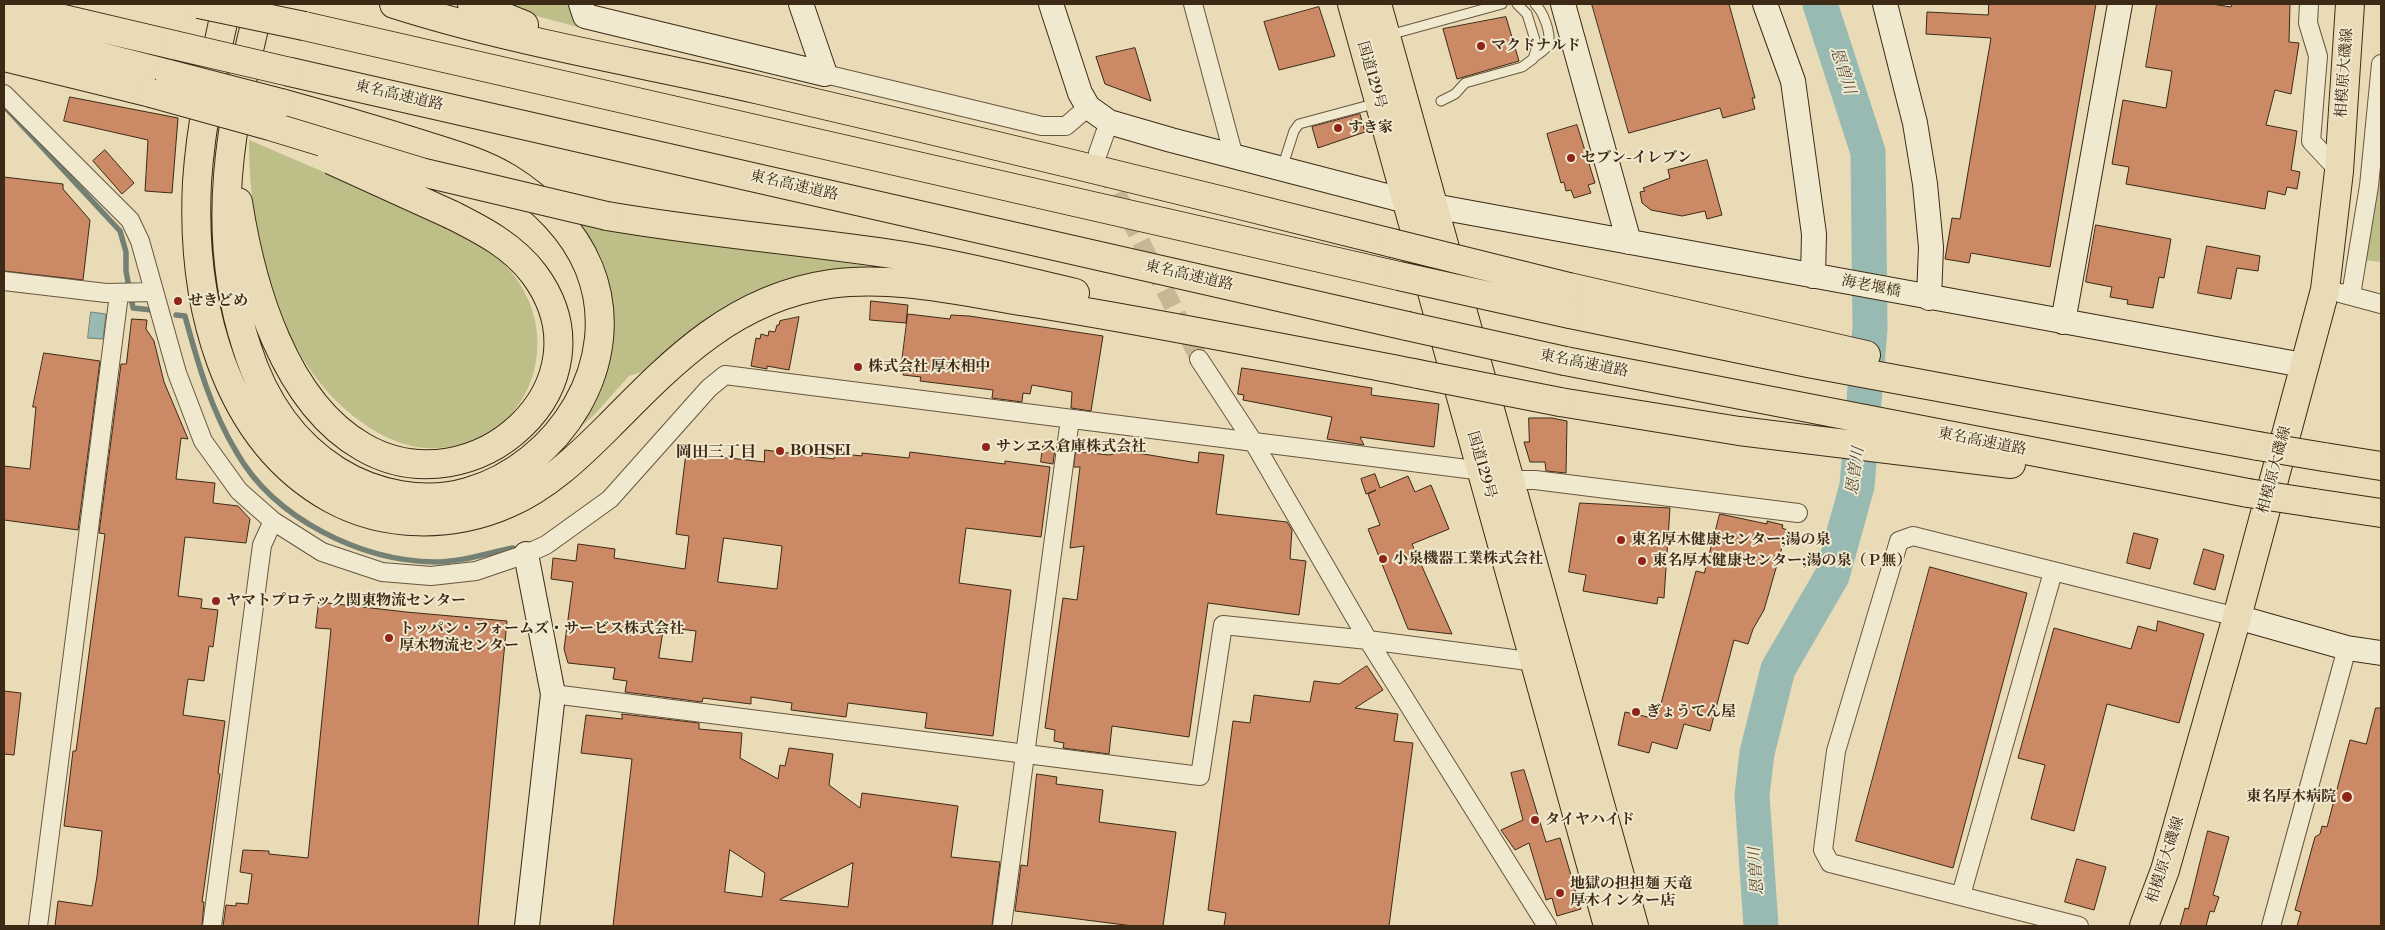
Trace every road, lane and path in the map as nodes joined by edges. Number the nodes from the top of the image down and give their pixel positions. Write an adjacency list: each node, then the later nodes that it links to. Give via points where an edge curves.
1 (199, 4): 54 (main road, bridge, via 1686,338)
2 (227, 4): 53 (main road, via 207,98 197,182 199,266 212,328 237,400 264,442 280,460 319,492 362,512 431,522 458,519 508,504 539,487 573,460 659,376 708,334 758,305 831,284 881,282 950,290 1142,320)
3 (260, 4): 35 (main road, via 242,74)
4 (394, 4): 27 (main road, via 478,28)
5 (472, 4): 27 (main road, via 532,28)
6 (581, 4): 28 (street, via 585,16)
7 (801, 4): 28 (street)
8 (1051, 4): 33 (street, via 1080,93)
9 (1193, 4): 37 (street)
10 (1352, 4): 32 (main road, 国道129号)
11 (1377, 4): 23 (main road, 国道129号)
12 (1502, 4): 23 (lane)
13 (1518, 4): 25 (lane, via 1528,14 1535,40)
14 (1535, 4): 25 (lane, via 1540,8 1548,37 1545,49)
15 (1563, 4): 42 (street)
16 (1765, 4): 43 (street, via 1793,80)
17 (1886, 4): 48 (street, via 1915,123 1925,184 1932,247)
18 (2120, 4): 50 (street)
19 (2309, 4): 39 (street, via 2308,23 2318,56 2310,141)
20 (2350, 4): 39 (main road, 相模原大磯線)
21 (4, 5): 56 (main road, 東名高速道路, bridge)
22 (4, 32): 29 (main road)
23 (1386, 35): 41 (main road, 国道129号)
24 (4, 57): 29 (main road)
25 (1533, 59): 31 (lane, via 1522,67 1465,83 1455,94)
26 (2381, 64): 47 (street, via 2369,186)
27 (664, 68): 54 (main road, bridge, via 975,140)
28 (824, 74): 33 (street, via 1042,126 1066,126)
29 (160, 84): 35 (main road, bridge, via 200,108 273,136 452,215 502,243 534,273 553,311 557,346 548,389 523,426 492,449 458,461 421,464 401,462 363,447 333,424 306,392 280,348 246,246 235,186); 35 (main road, bridge, via 281,103 404,138 485,166 508,178 551,212 579,248 589,269 599,317 598,342 586,390 559,432 507,476 466,493 442,497 400,495 379,490 340,473 307,448 276,413 256,374 239,326 228,262 225,216); 53 (main road, bridge, via 270,126 421,172 608,216 940,262)
30 (4, 94): 46 (street, via 130,220 140,241)
31 (1441, 101)
32 (1379, 103): 38 (lane, via 1299,124); 40 (main road, 国道129号)
33 (1088, 106): 34 (street)
34 (1109, 122): 36 (street); 37 (street, 海老堰橋)
35 (231, 139)
36 (1098, 153)
37 (1234, 156): 38 (street, 海老堰橋)
38 (1282, 168): 40 (street, 海老堰橋)
39 (2339, 172): 45 (main road, 相模原大磯線)
40 (1406, 201): 41 (street, 海老堰橋); 59 (main road, 国道129号)
41 (1433, 206): 42 (street, 海老堰橋); 60 (main road, 国道129号)
42 (1629, 242): 43 (street, 海老堰橋)
43 (1821, 278): 48 (street, 海老堰橋)
44 (4, 281): 46 (street)
45 (2324, 290): 47 (street); 52 (main road, 相模原大磯線)
46 (134, 293): 63 (street, via 177,373 203,441 239,491); 74 (street)
47 (2351, 295): 49 (street)
48 (1920, 296): 50 (street, 海老堰橋)
49 (2381, 304)
50 (2063, 322): 52 (street, 海老堰橋)
51 (1199, 359): 57 (street)
52 (2303, 365): 66 (main road, 相模原大磯線)
53 (1418, 374): 56 (main road, bridge, via 1730,430)
54 (1919, 375): 58 (main road, bridge, via 2118,421)
55 (1070, 419): 57 (street); 64 (street, via 725,375 709,388 610,499 546,545); 72 (street)
56 (1913, 441): 62 (main road, bridge)
57 (1254, 443): 59 (street); 67 (street)
58 (2381, 466)
59 (1483, 471): 70 (main road, 国道129号)
60 (1510, 480): 61 (street, via 1535,480); 80 (main road, 国道129号)
61 (1798, 513)
62 (2381, 513)
63 (273, 522): 64 (street, via 322,552 382,572 431,576 449,574 476,570); 75 (street, via 262,544)
64 (526, 554): 71 (street)
65 (2053, 572): 66 (street); 73 (street); 73 (street, via 1913,536 1899,542 1836,751 1823,850 1830,863)
66 (2237, 617): 68 (street); 82 (main road, 相模原大磯線, via 2165,870)
67 (1368, 640): 70 (street); 72 (street, via 1223,625 1200,776); 78 (street)
68 (2347, 648): 69 (street); 83 (street)
69 (2381, 653)
70 (1536, 662): 79 (main road, 国道129号)
71 (553, 694): 72 (street); 76 (street)
72 (1025, 754): 77 (street)
73 (1961, 895): 81 (street)
74 (38, 926)
75 (212, 926)
76 (527, 926)
77 (1002, 926)
78 (1547, 926)
79 (1608, 926)
80 (1634, 926)
81 (2079, 926)
82 (2144, 926)
83 (2271, 926)

